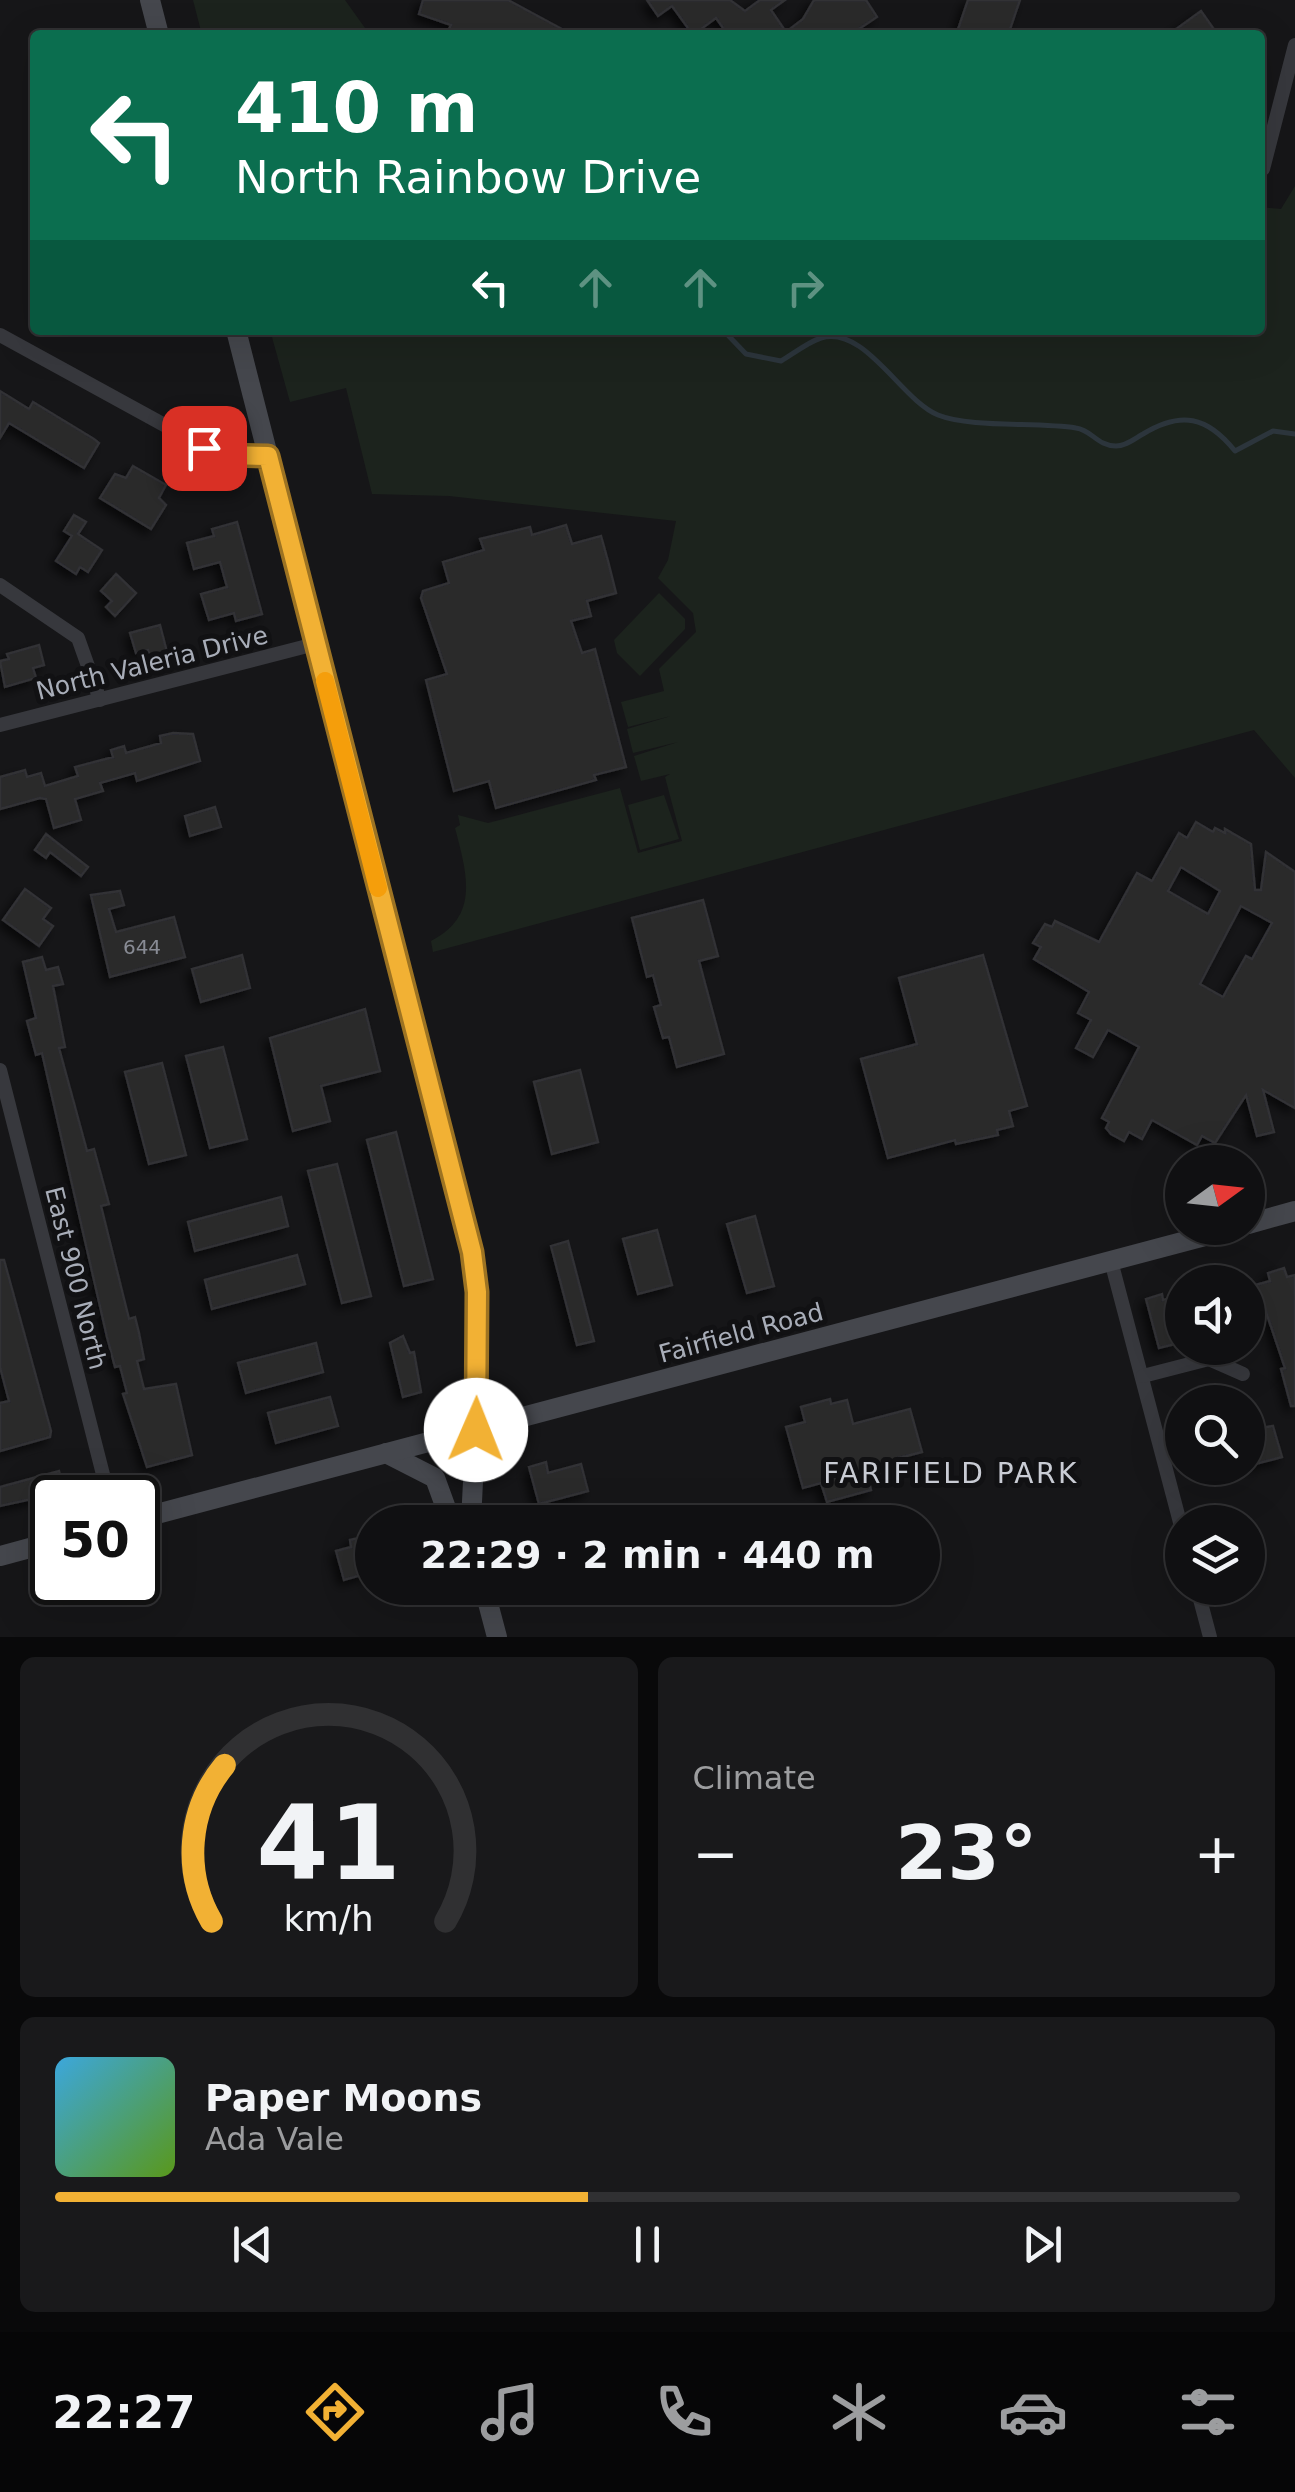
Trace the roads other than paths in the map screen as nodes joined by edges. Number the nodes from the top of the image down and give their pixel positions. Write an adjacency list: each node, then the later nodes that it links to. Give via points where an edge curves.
1 (150, 0): 2 (main road)
2 (158, 30)
3 (1295, 45): 4 (street)
4 (1265, 166)
5 (0, 334): 7 (street, via 213,452)
6 (237, 335): 7 (main road)
7 (268, 456): 9 (main road)
8 (0, 585): 10 (street, via 78,638)
9 (315, 644): 10 (street, North Valeria Drive); 19 (main road, via 475,1268)
10 (100, 700): 11 (street, North Valeria Drive)
11 (0, 725)
12 (0, 1070): 21 (street, East 900 North)
13 (1295, 1211): 14 (main road)
14 (1265, 1219)
15 (1171, 1245): 16 (main road, Fairfield Road)
16 (1111, 1261): 18 (street); 19 (main road, Fairfield Road)
17 (1243, 1374): 18 (street, via 1209,1359)
18 (1143, 1376): 24 (street)
19 (476, 1430): 20 (main road, Fairfield Road); 23 (main road)
20 (386, 1453): 22 (main road, via 435,1478); 25 (main road, Fairfield Road)
21 (103, 1475)
22 (445, 1505)
23 (472, 1505)
24 (1176, 1505)
25 (160, 1513)
26 (30, 1548): 27 (main road)
27 (0, 1556)
28 (489, 1605): 30 (main road)
29 (1202, 1605): 31 (street)
30 (497, 1637)
31 (1210, 1637)

